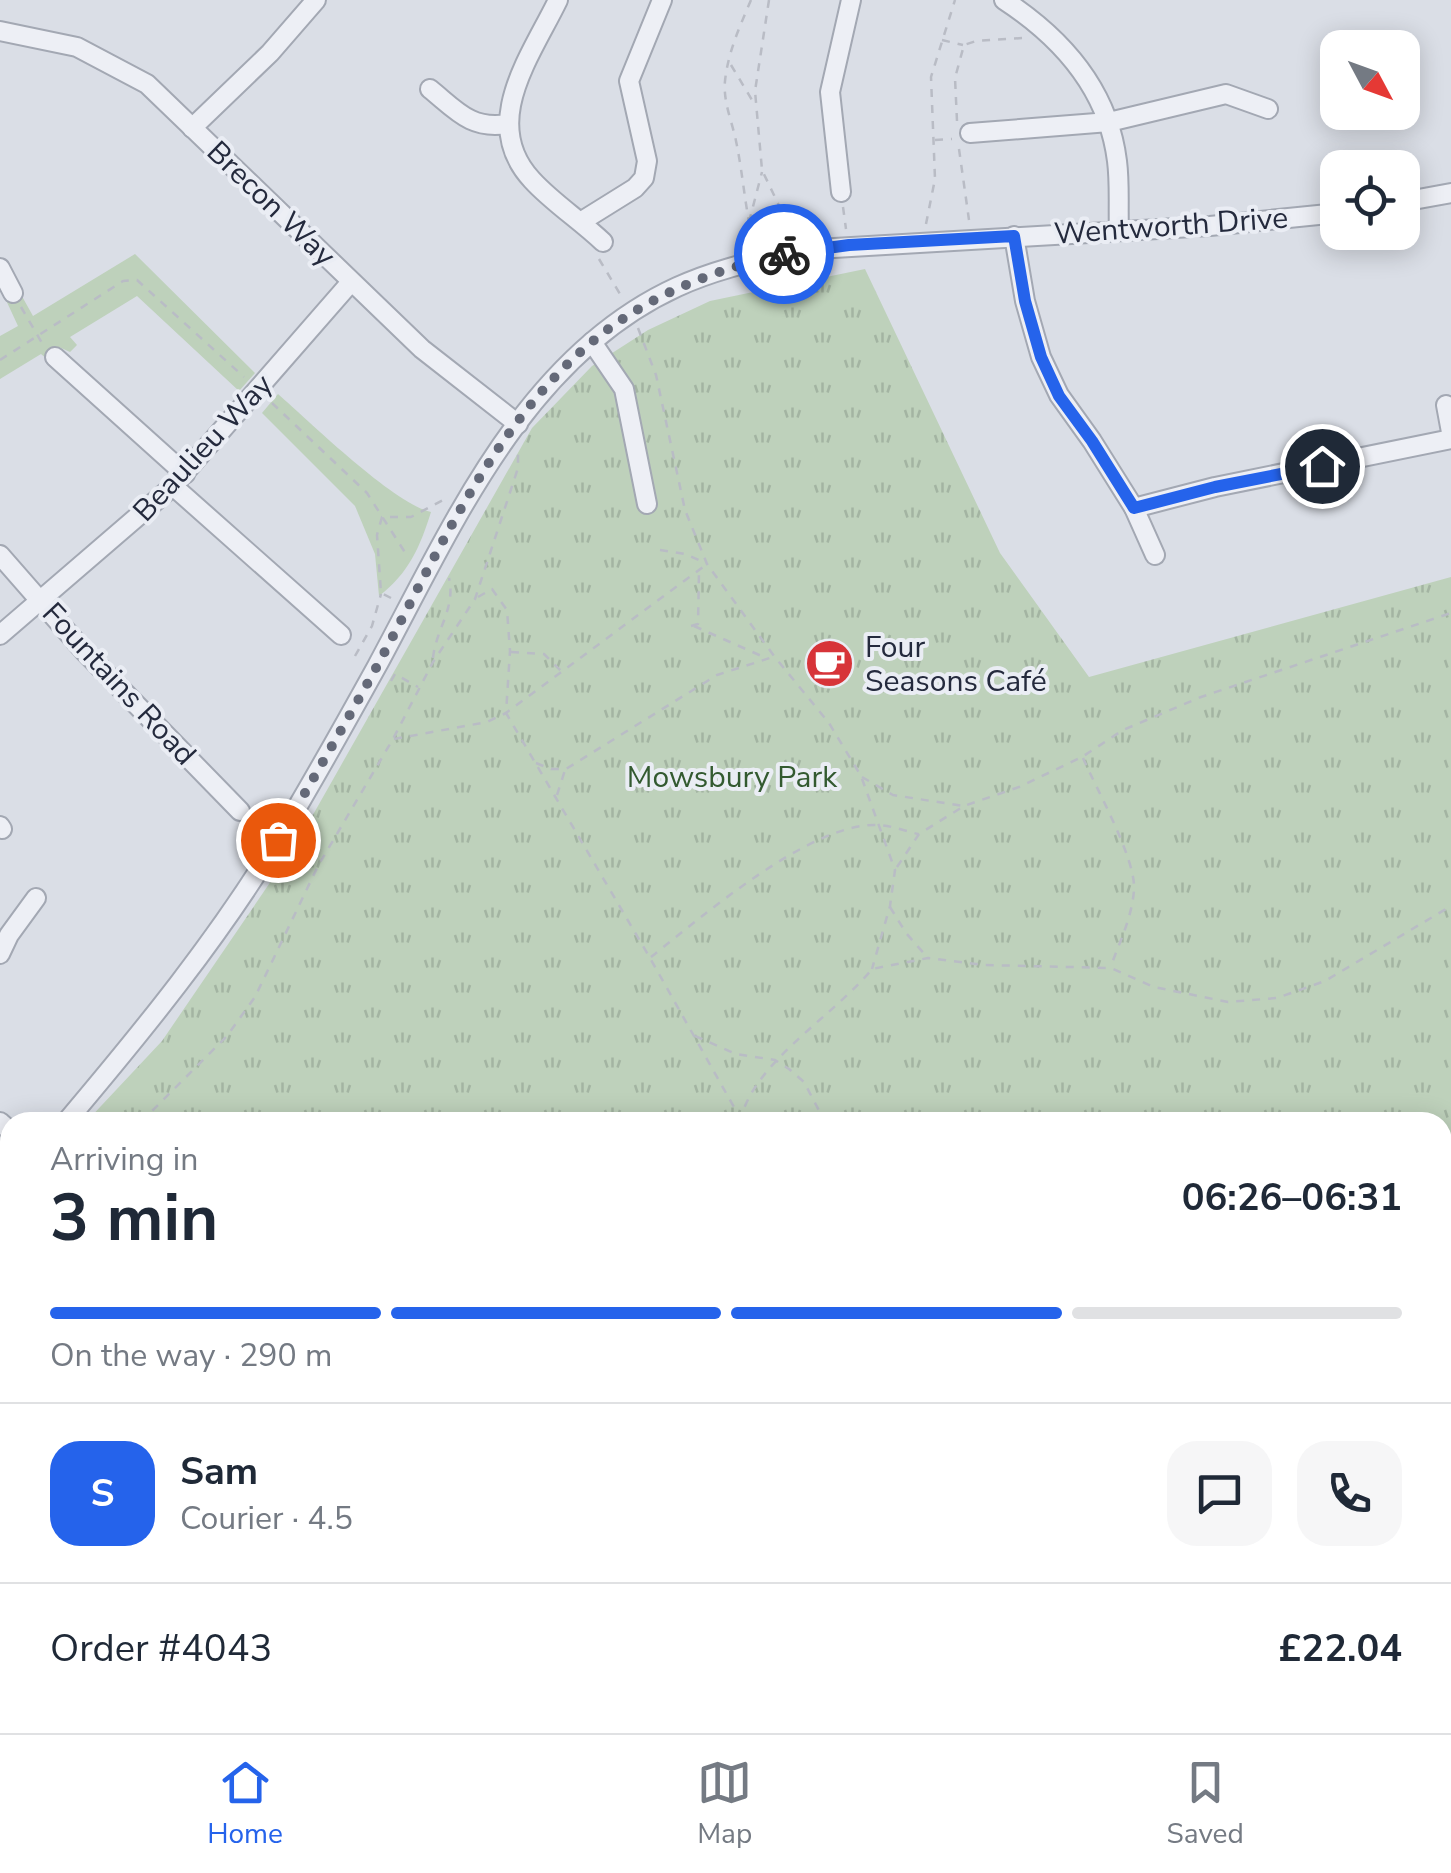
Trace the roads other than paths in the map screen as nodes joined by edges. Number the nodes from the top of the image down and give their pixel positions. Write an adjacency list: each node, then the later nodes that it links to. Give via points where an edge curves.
1 (316, 0): 11 (street)
2 (558, 0): 10 (street, via 510,98)
3 (662, 0): 17 (street, via 629,82 647,161 644,178)
4 (851, 0): 13 (street, via 830,92)
5 (1004, 0): 9 (street, via 1088,76)
6 (0, 31): 11 (street, Brecon Way, via 45,38 108,61 147,84)
7 (430, 89): 10 (street, via 469,121)
8 (1268, 109): 9 (street, via 1227,85)
9 (1110, 122): 12 (street); 18 (street)
10 (507, 124): 17 (street, via 528,177)
11 (192, 128): 22 (street, Brecon Way)
12 (962, 132)
13 (841, 192)
14 (1451, 193): 15 (street)
15 (1420, 199)
16 (1320, 215): 18 (street, Wentworth Drive)
17 (582, 221): 20 (street)
18 (1119, 232): 19 (street, Wentworth Drive)
19 (1014, 236): 24 (street, Wentworth Drive, via 849,245 757,260 676,287); 31 (street, via 1041,357 1059,396)
20 (603, 242)
21 (0, 268): 23 (street)
22 (352, 282): 27 (street, Brecon Way); 29 (street, Beaulieu Way)
23 (12, 293)
24 (592, 342): 27 (street, Wentworth Drive); 30 (street, via 624,389)
25 (55, 357): 29 (street)
26 (1446, 405): 28 (street)
27 (512, 431): 40 (street, Wentworth Drive, via 439,547 278,840 210,942)
28 (1451, 435): 31 (street)
29 (179, 480): 34 (street, Beaulieu Way); 36 (street)
30 (647, 504)
31 (1134, 508): 33 (street)
32 (0, 555): 34 (street, Fountains Road)
33 (1155, 555)
34 (42, 602): 35 (street, Beaulieu Way); 37 (street, Fountains Road)
35 (0, 635)
36 (341, 635)
37 (240, 810)
38 (36, 898): 39 (street)
39 (0, 954)
40 (74, 1112)

